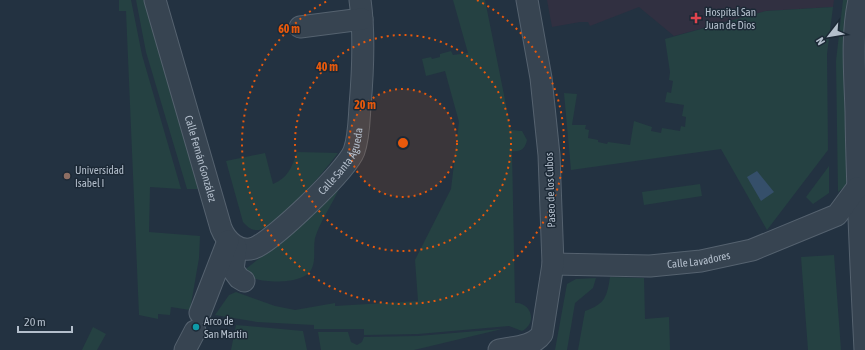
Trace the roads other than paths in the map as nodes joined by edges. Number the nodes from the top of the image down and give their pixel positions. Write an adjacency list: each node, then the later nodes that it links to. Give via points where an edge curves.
1 (155, 0): 9 (street, Calle Fernán González, via 221,228)
2 (527, 0): 10 (street, Paseo de los Cubos, via 541,78 549,155)
3 (859, 0): 6 (street, via 855,18 854,53)
4 (361, 10): 5 (street); 9 (street, Calle Santa Águeda, via 361,91 357,139 353,153 316,197 280,229 254,248 245,249)
5 (300, 26)
6 (857, 188): 7 (street); 8 (street)
7 (837, 215): 8 (street); 10 (street, Calle Lavadores, via 752,250 701,261 650,266)
8 (859, 222): 15 (street)
9 (232, 244): 11 (street, via 233,270); 13 (street)
10 (553, 264): 12 (street, Paseo de los Cubos)
11 (244, 281)
12 (541, 343): 14 (street, Paseo de los Cubos)
13 (185, 350)
14 (499, 350)
15 (865, 350)

